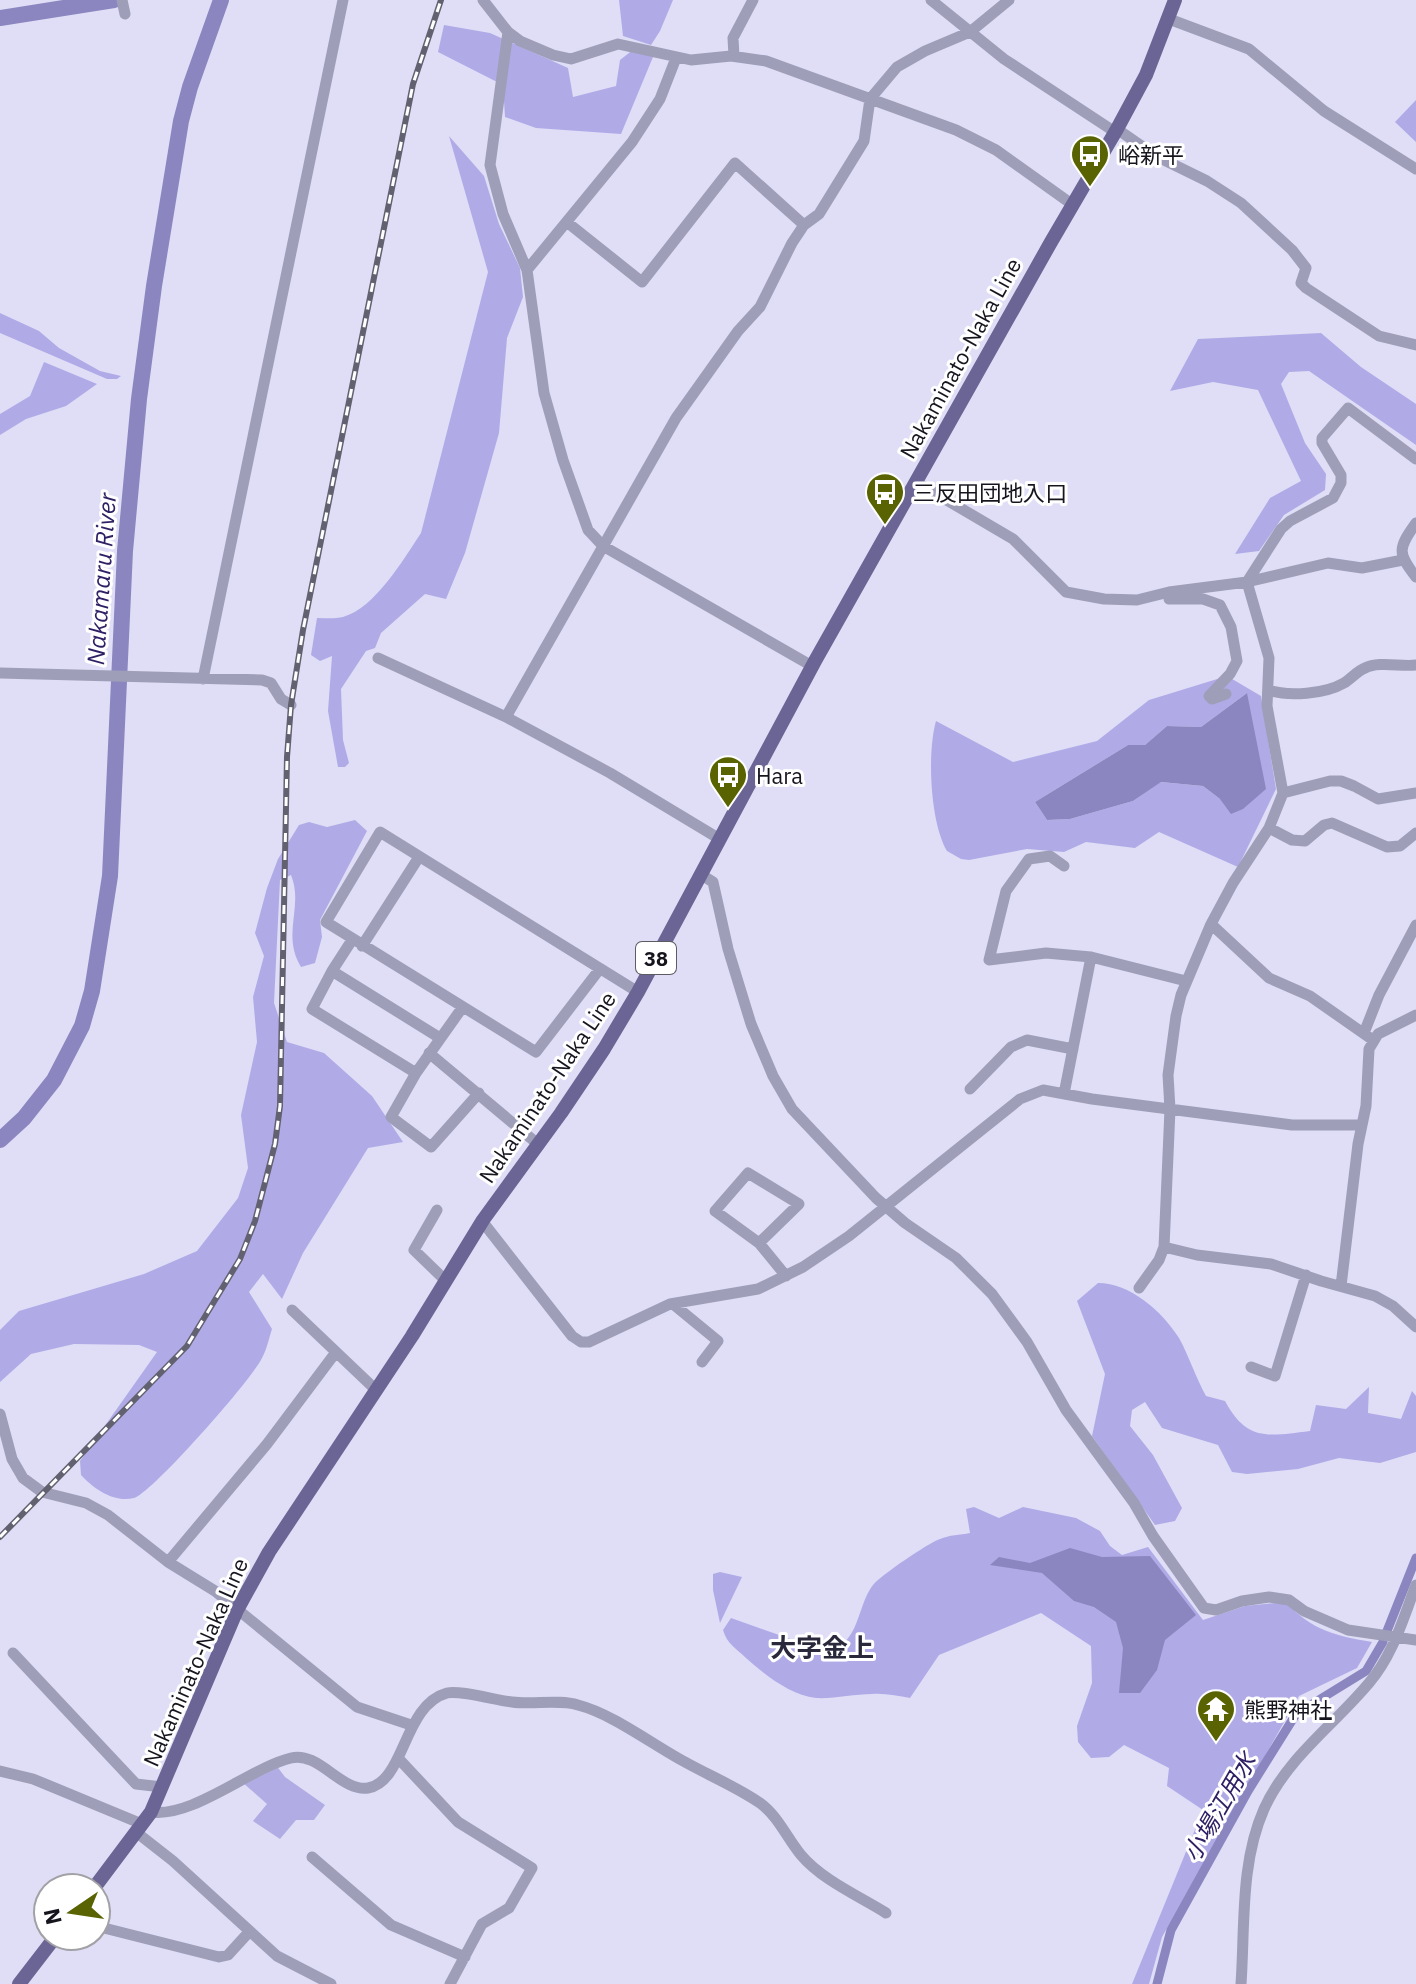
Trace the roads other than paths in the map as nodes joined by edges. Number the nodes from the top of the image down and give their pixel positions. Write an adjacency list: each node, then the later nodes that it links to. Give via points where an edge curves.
1 (122, 0): 8 (street)
2 (343, 0): 34 (street)
3 (483, 0): 10 (street)
4 (753, 0): 12 (street, via 733,38)
5 (931, 0): 11 (street)
6 (1009, 0): 11 (street)
7 (1175, 0): 9 (main road, Nakaminato-Naka Line / 38)
8 (125, 14)
9 (1169, 19): 15 (main road, Nakaminato-Naka Line / 38); 16 (street, via 1249,49 1324,111)
10 (508, 32): 13 (street, via 571,59 618,44); 20 (street, via 490,165)
11 (970, 32): 14 (street, via 897,67); 15 (street)
12 (734, 56): 13 (street); 14 (street, via 766,61)
13 (676, 58): 18 (street, via 660,99 632,142)
14 (870, 99): 17 (street, via 996,150); 19 (street, via 864,141 819,214)
15 (1116, 131): 17 (main road, Nakaminato-Naka Line / 38); 21 (street, via 1241,203 1306,268 1301,283 1306,288 1379,336)
16 (1416, 169)
17 (1073, 205): 23 (main road, Nakaminato-Naka Line / 38)
18 (568, 223): 19 (street, via 642,282 735,163); 20 (street)
19 (804, 225): 25 (street, via 760,307 676,418)
20 (527, 270): 25 (street, via 544,393 588,530)
21 (1416, 345)
22 (1416, 459): 28 (street, via 1348,408 1322,438 1341,475 1338,492 1281,529)
23 (916, 482): 29 (street, via 1013,539 1066,592 1104,599); 32 (main road, Nakaminato-Naka Line / 38)
24 (1416, 523): 26 (street, via 1402,545)
25 (603, 546): 32 (street); 38 (street)
26 (1403, 560): 27 (street); 28 (street, via 1362,568 1328,563)
27 (1416, 577)
28 (1247, 582): 29 (street); 35 (street, via 1269,658)
29 (1154, 595): 36 (street, via 1220,605 1231,627 1237,661 1209,696)
30 (378, 658): 38 (street)
31 (1416, 665): 35 (street, via 1374,665 1326,689 1287,694)
32 (812, 666): 43 (main road, Nakaminato-Naka Line / 38)
33 (0, 673): 34 (street)
34 (203, 679): 37 (street, via 262,680)
35 (1268, 690): 39 (street)
36 (1226, 694)
37 (291, 705)
38 (506, 717): 43 (street)
39 (1283, 793): 40 (street, via 1330,781 1378,799); 41 (street)
40 (1416, 793)
41 (1269, 828): 42 (street, via 1305,841 1332,823 1387,847 1400,846); 47 (street)
42 (1416, 833)
43 (718, 838): 46 (main road, Nakaminato-Naka Line / 38)
44 (419, 857): 49 (street); 49 (street, via 380,832 326,922); 51 (street)
45 (1064, 866): 50 (street, via 1050,856 1029,859 1006,891 989,960 1046,953)
46 (700, 874): 54 (main road, Nakaminato-Naka Line / 38); 68 (street, via 713,882 745,1006 782,1094 804,1125)
47 (1211, 924): 53 (street); 57 (street, via 1269,978 1310,996)
48 (1416, 925): 57 (street, via 1379,995)
49 (357, 943): 52 (street); 55 (street)
50 (1091, 957): 53 (street); 59 (street)
51 (599, 970): 54 (street); 55 (street, via 536,1052)
52 (332, 971): 58 (street); 61 (street, via 312,1009)
53 (1186, 981): 65 (street, via 1168,1075)
54 (638, 992): 67 (main road, Nakaminato-Naka Line / 38)
55 (462, 1008): 58 (street)
56 (1416, 1015): 57 (street)
57 (1369, 1036): 66 (street)
58 (440, 1038): 60 (street)
59 (1073, 1049): 62 (street, via 1027,1040 1011,1047); 64 (street)
60 (429, 1053): 61 (street); 63 (street)
61 (416, 1073): 63 (street, via 391,1117 431,1147)
62 (970, 1089)
63 (479, 1093): 67 (street)
64 (1064, 1094): 65 (street); 68 (street, via 1043,1090 1020,1099)
65 (1170, 1109): 66 (street, via 1292,1125); 72 (street)
66 (1362, 1125): 76 (street)
67 (539, 1145): 70 (main road, Nakaminato-Naka Line / 38)
68 (887, 1206): 74 (street); 89 (street, via 956,1258 1003,1307 1066,1410 1204,1608 1269,1597 1289,1600 1337,1626)
69 (437, 1210): 75 (street, via 414,1250)
70 (482, 1221): 75 (main road, Nakaminato-Naka Line / 38); 78 (street, via 581,1342)
71 (759, 1243): 71 (street, via 715,1211 748,1173 799,1204); 74 (street)
72 (1164, 1247): 73 (street, via 1271,1264); 77 (street)
73 (1306, 1275): 76 (street); 83 (street, via 1275,1376)
74 (786, 1276): 78 (street, via 758,1289)
75 (445, 1280): 84 (main road, Nakaminato-Naka Line / 38)
76 (1341, 1286): 80 (street, via 1384,1300)
77 (1139, 1288)
78 (673, 1304): 82 (street, via 718,1341)
79 (292, 1310): 81 (street)
80 (1416, 1327)
81 (336, 1352): 84 (street); 86 (street)
82 (702, 1362)
83 (1251, 1367)
84 (376, 1390): 88 (main road, Nakaminato-Naka Line / 38)
85 (0, 1414): 86 (street, via 8,1449 23,1478 42,1492 86,1503 108,1515)
86 (168, 1562): 88 (street)
87 (1416, 1585): 89 (street)
88 (237, 1610): 92 (street, via 357,1707); 95 (main road, Nakaminato-Naka Line / 38)
89 (1396, 1637): 90 (street); 107 (street, via 1371,1682 1289,1767 1263,1811 1249,1866)
90 (1416, 1640)
91 (13, 1653): 95 (street, via 136,1784)
92 (411, 1725): 93 (street); 99 (street, via 434,1699 458,1691 516,1703 581,1705 762,1804 811,1863)
93 (398, 1758): 96 (street, via 386,1777 366,1789 296,1757); 103 (street, via 458,1822 532,1868 509,1908 482,1924)
94 (0, 1771): 96 (street)
95 (162, 1787): 96 (main road, Nakaminato-Naka Line / 38)
96 (143, 1823): 98 (main road, Nakaminato-Naka Line / 38); 101 (street, via 173,1861)
97 (312, 1857): 103 (street, via 391,1925)
98 (106, 1872)
99 (886, 1913)
100 (112, 1930): 101 (street, via 219,1957 228,1955)
101 (249, 1932): 105 (street, via 277,1956)
102 (44, 1952): 104 (main road)
103 (465, 1957): 106 (street)
104 (19, 1984)
105 (331, 1984)
106 (450, 1984)
107 (1241, 1984)

